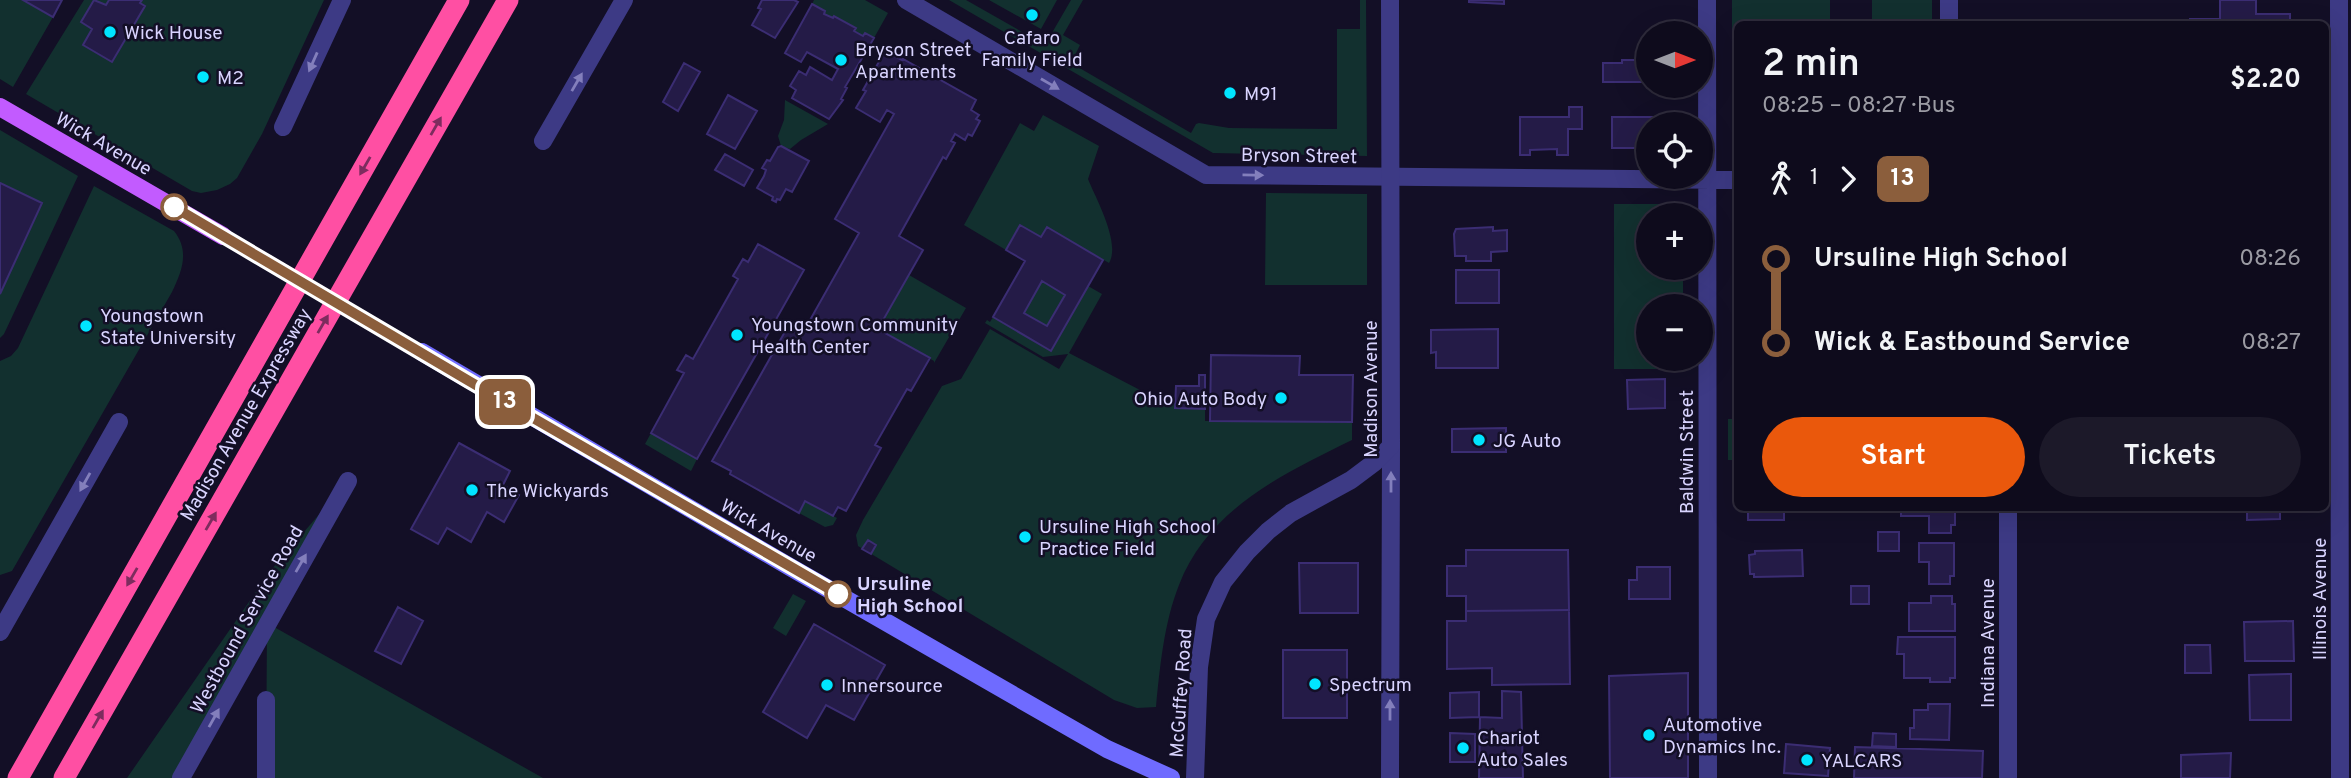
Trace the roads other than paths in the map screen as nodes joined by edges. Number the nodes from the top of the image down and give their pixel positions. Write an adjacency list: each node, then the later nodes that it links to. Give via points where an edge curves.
1 (342, 0): 13 (street, one-way to 13)
2 (459, 0): 29 (highway, Madison Avenue Expressway, one-way to 29)
3 (508, 0): 30 (highway, Madison Avenue Expressway, one-way to 3)
4 (624, 0): 14 (street, one-way to 4)
5 (906, 0): 15 (street, Bryson Street, one-way to 15, via 1206,175)
6 (1390, 0): 15 (street, Madison Avenue)
7 (1707, 0): 12 (street, Baldwin Street)
8 (1950, 0): 10 (street)
9 (2339, 0): 19 (street, Illinois Avenue)
10 (1949, 21)
11 (0, 107): 21 (main road, Wick Avenue)
12 (1707, 112)
13 (284, 127)
14 (543, 141)
15 (1390, 177): 16 (street, Bryson Street); 24 (street, Madison Avenue)
16 (1636, 179)
17 (1713, 180): 18 (street, Bryson Street)
18 (1734, 180)
19 (2339, 187): 38 (street, Illinois Avenue)
20 (1707, 189): 36 (street, Baldwin Street)
21 (223, 236)
22 (422, 352): 33 (main road, Wick Avenue, via 1107,749)
23 (119, 422): 27 (street, one-way to 27)
24 (1391, 446): 34 (street, McGuffey Road, via 1351,480 1268,531 1223,582 1206,619 1199,667); 35 (street, Madison Avenue, one-way to 24)
25 (348, 481): 31 (street, Westbound Service Road, one-way to 25)
26 (2008, 511): 37 (street, Indiana Avenue)
27 (0, 632)
28 (266, 699): 32 (street)
29 (18, 778)
30 (64, 778)
31 (181, 778)
32 (266, 778)
33 (1171, 778)
34 (1195, 778)
35 (1390, 778)
36 (1708, 778)
37 (2008, 778)
38 (2340, 778)

